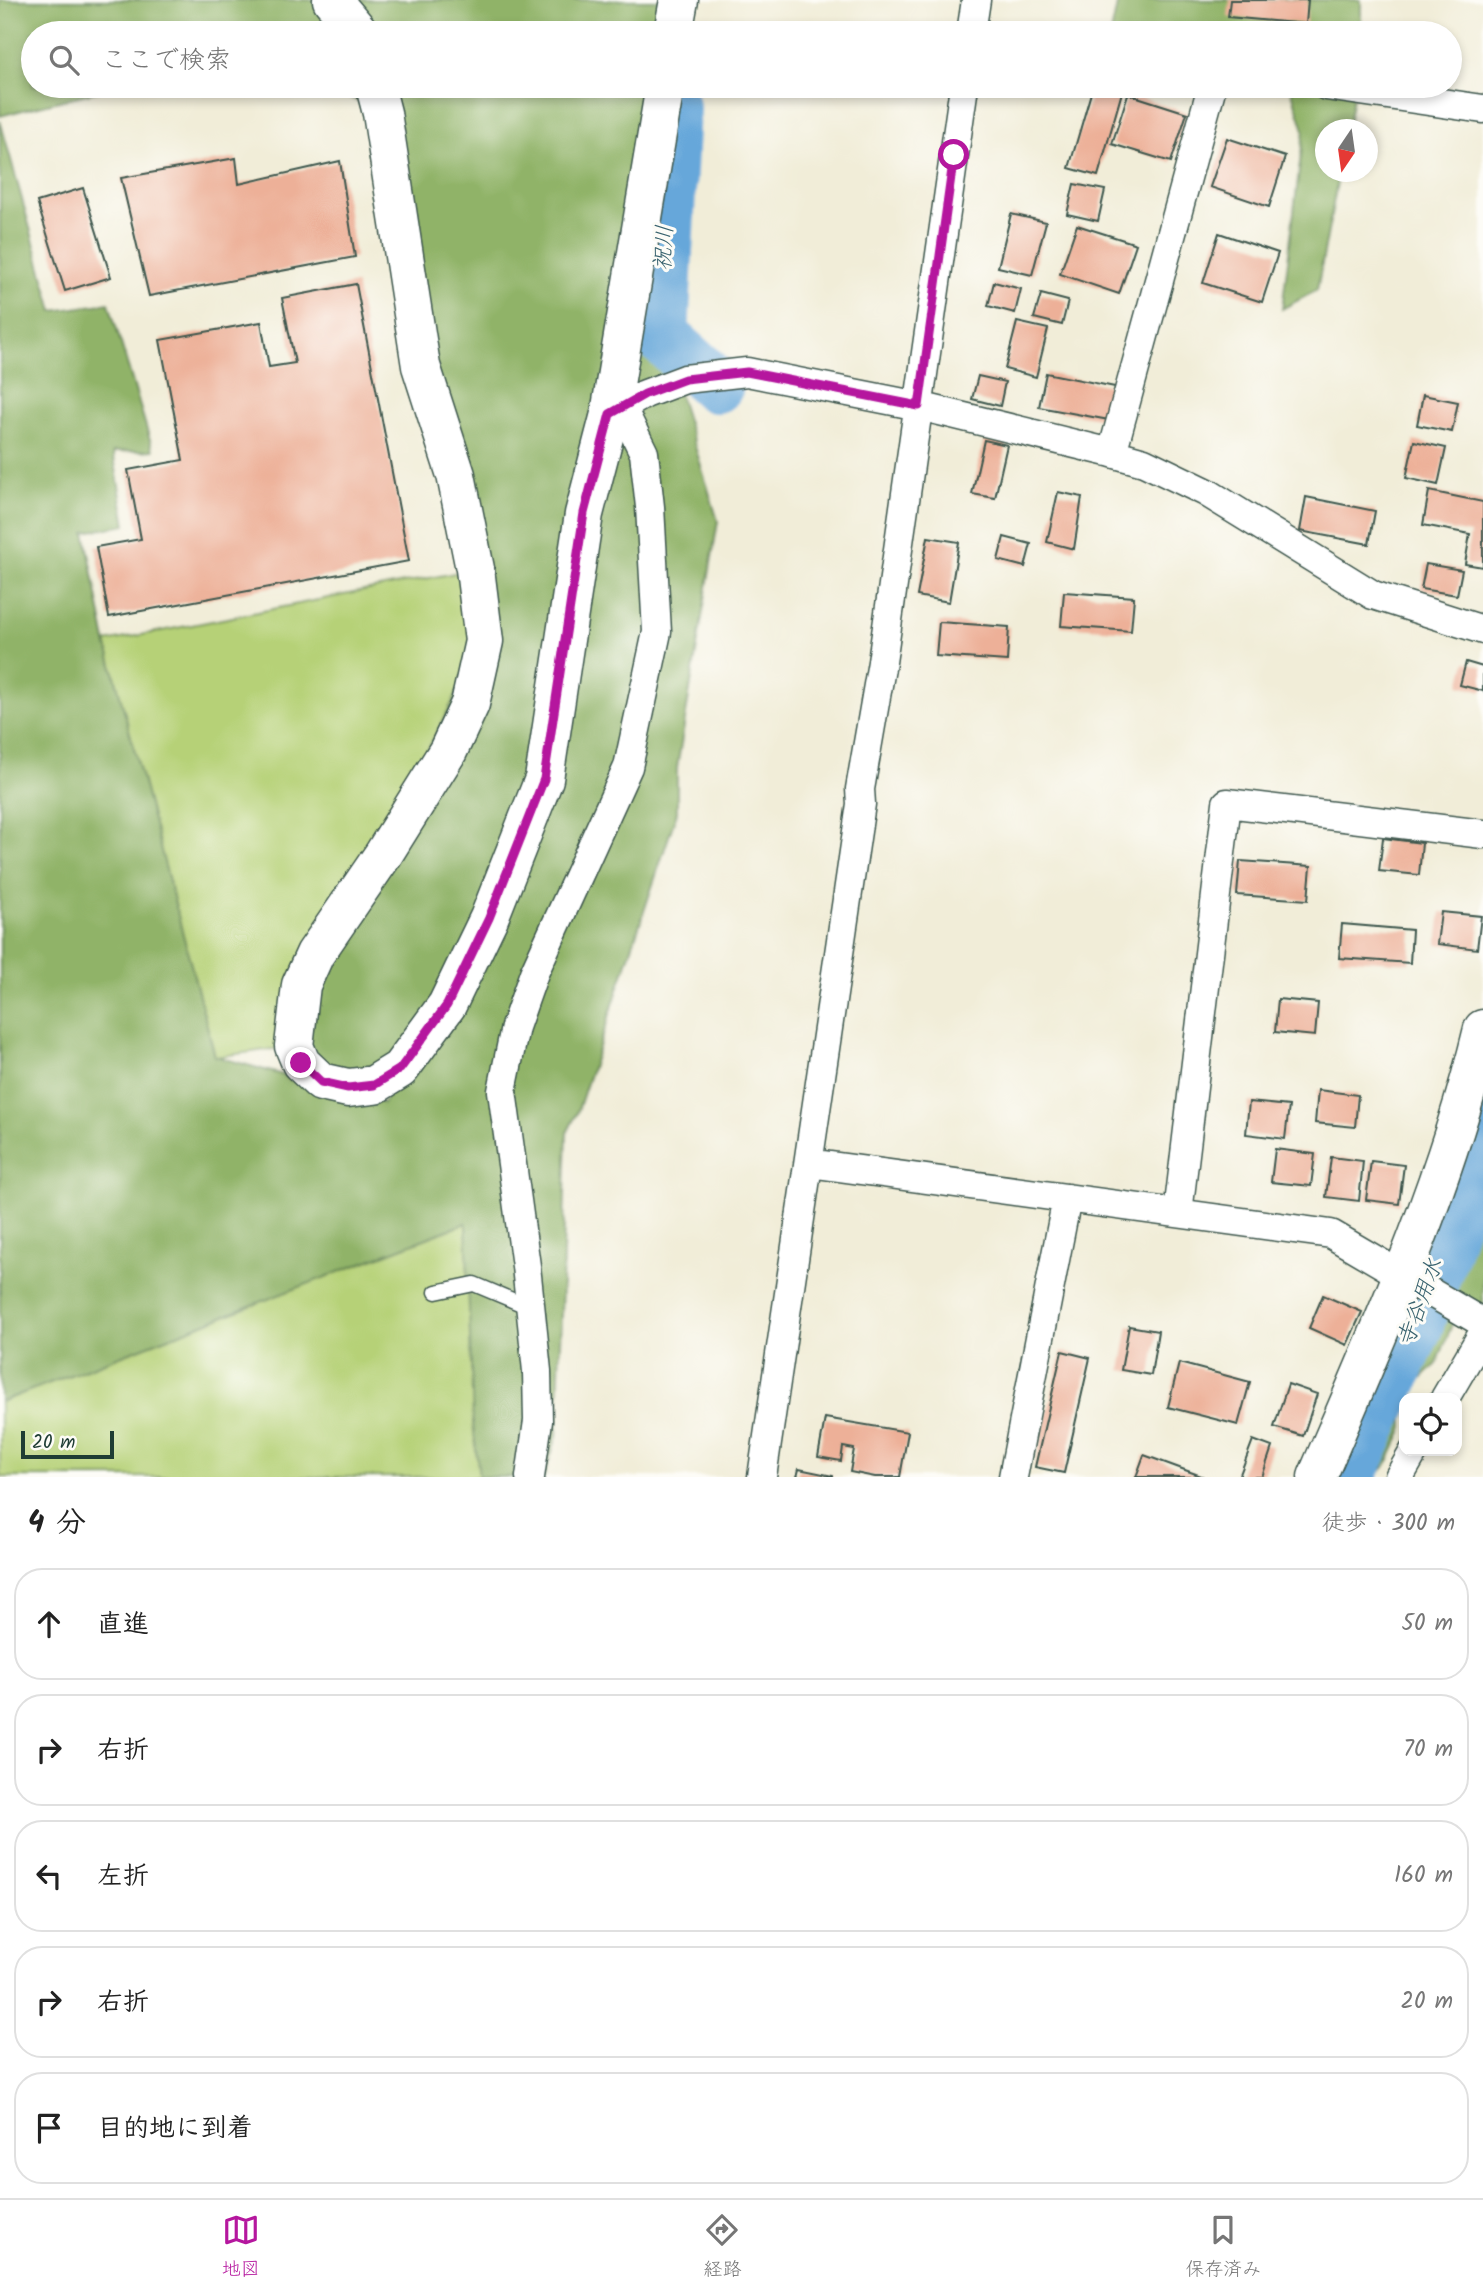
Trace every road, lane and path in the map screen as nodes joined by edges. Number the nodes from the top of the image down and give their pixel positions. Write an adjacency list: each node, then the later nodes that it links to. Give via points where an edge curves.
1 (332, 0): 4 (street)
2 (679, 0): 5 (street)
3 (976, 0): 6 (street)
4 (349, 21)
5 (675, 21)
6 (975, 21)
7 (379, 98): 14 (street, via 421,366 456,475 484,641 470,704 448,751 315,954 301,985 294,1046 301,1063 321,1082 348,1088 374,1085 400,1069 447,1005 489,918 544,779 584,513)
8 (663, 98): 14 (street)
9 (962, 98): 13 (street)
10 (1209, 98): 15 (street)
11 (1408, 98): 12 (street)
12 (1483, 109)
13 (919, 406): 14 (street, via 747,372 685,379); 15 (street); 19 (street)
14 (616, 411): 24 (street, via 644,453 657,632 628,768 534,974 515,1027 502,1091)
15 (1112, 453): 16 (street, via 1143,462 1206,492 1374,595)
16 (1483, 630)
17 (1483, 834): 21 (street, via 1227,803)
18 (1483, 1029): 22 (street)
19 (809, 1163): 20 (street); 30 (street)
20 (1068, 1198): 21 (street); 31 (street)
21 (1178, 1213): 22 (street, via 1331,1234)
22 (1404, 1276): 25 (street); 32 (street)
23 (436, 1292): 24 (lane, via 474,1284)
24 (531, 1308): 29 (street, via 538,1421)
25 (1483, 1324)
26 (1483, 1333): 27 (street)
27 (1448, 1393)
28 (1411, 1456): 33 (street)
29 (530, 1477)
30 (762, 1477)
31 (1013, 1477)
32 (1317, 1477)
33 (1399, 1477)

